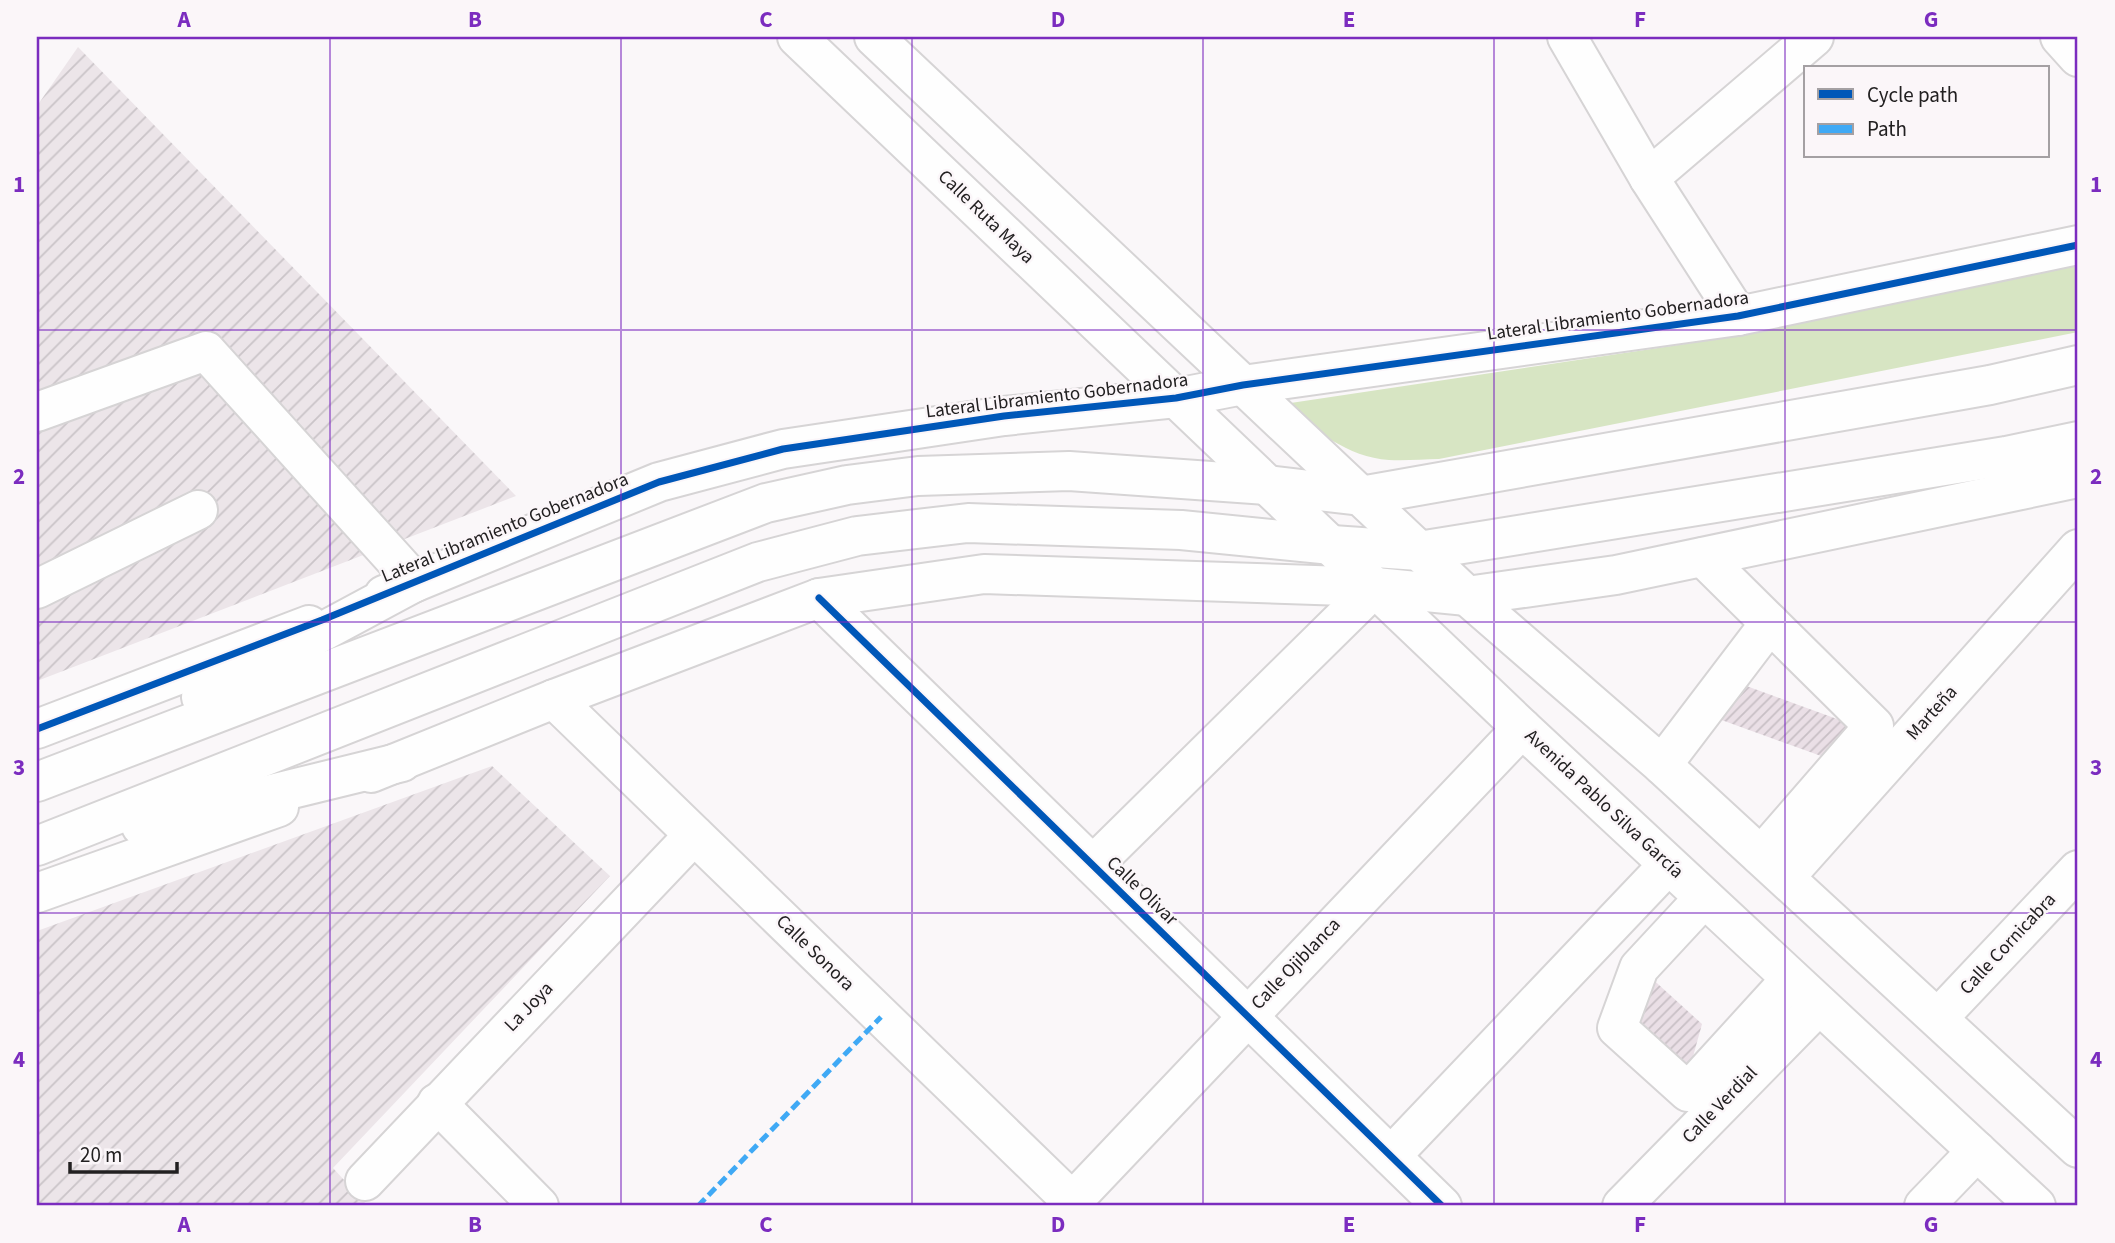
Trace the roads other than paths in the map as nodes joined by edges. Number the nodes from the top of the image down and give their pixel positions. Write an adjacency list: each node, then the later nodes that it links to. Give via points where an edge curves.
1 (797, 37): 12 (main road, Calle Ruta Maya)
2 (874, 37): 11 (main road)
3 (1567, 37): 7 (main road)
4 (1814, 37): 7 (main road)
5 (2060, 37): 6 (main road)
6 (2078, 57)
7 (1649, 178): 9 (main road)
8 (2078, 245): 9 (main road, Lateral Libramiento Gobernadora)
9 (1738, 316): 11 (main road, Lateral Libramiento Gobernadora)
10 (2078, 365): 17 (main road, via 1990,385)
11 (1243, 385): 12 (main road, Lateral Libramiento Gobernadora); 17 (main road)
12 (1176, 398): 16 (main road, Avenida Pablo Silva García); 23 (main road, Lateral Libramiento Gobernadora, via 1004,416 783,449 659,482)
13 (37, 412): 23 (main road, via 206,351)
14 (2078, 441): 21 (main road)
15 (2078, 478): 22 (main road)
16 (1267, 485): 17 (main road); 19 (main road, Avenida Pablo Silva García); 34 (main road, via 1069,471 932,475 847,485 766,503)
17 (1361, 496): 21 (main road)
18 (198, 510): 25 (main road)
19 (1332, 545): 21 (main road); 24 (main road, Avenida Pablo Silva García); 36 (main road, via 1181,530 968,523 857,536 758,562)
20 (2078, 549): 40 (main road, Marteña)
21 (1419, 551): 26 (main road)
22 (1703, 557): 26 (main road, via 1616,575); 28 (main road)
23 (415, 582): 31 (main road, Lateral Libramiento Gobernadora); 34 (main road)
24 (1375, 587): 26 (main road); 27 (main road, via 984,574); 30 (main road, Avenida Pablo Silva García); 39 (main road)
25 (37, 589)
26 (1467, 596): 33 (main road)
27 (819, 598): 29 (main road); 39 (main road, Calle Olivar)
28 (1770, 623): 33 (main road); 40 (main road, via 1874,726)
29 (554, 699): 32 (main road); 35 (main road, Calle Sonora)
30 (1522, 728): 38 (main road, Avenida Pablo Silva García); 46 (main road, Calle Ojiblanca)
31 (37, 729)
32 (402, 762): 37 (main road); 42 (main road)
33 (1662, 765): 40 (main road)
34 (51, 776)
35 (694, 835): 48 (main road, La Joya); 53 (main road, Calle Sonora)
36 (37, 846)
37 (37, 852)
38 (1668, 865): 43 (main road, Avenida Pablo Silva García); 51 (main road)
39 (1093, 866): 46 (main road, Calle Olivar)
40 (1773, 867): 47 (main road)
41 (2078, 870): 47 (main road, Calle Cornicabra)
42 (37, 893)
43 (1704, 898): 44 (main road, Avenida Pablo Silva García); 44 (main road, via 1639,968 1617,1028 1688,1092)
44 (1791, 979): 45 (main road, Avenida Pablo Silva García)
45 (1819, 1005): 50 (main road, Avenida Pablo Silva García); 56 (main road, Calle Verdial)
46 (1247, 1016): 51 (main road, Calle Olivar); 53 (main road, Calle Ojiblanca)
47 (1938, 1018): 49 (main road)
48 (437, 1103): 52 (main road, La Joya); 54 (main road)
49 (2078, 1148)
50 (1977, 1151): 57 (main road); 58 (main road, Avenida Pablo Silva García)
51 (1391, 1156): 55 (main road, Calle Olivar)
52 (365, 1181)
53 (1072, 1205)
54 (539, 1206)
55 (1442, 1206)
56 (1622, 1206)
57 (1924, 1206)
58 (2036, 1206)

